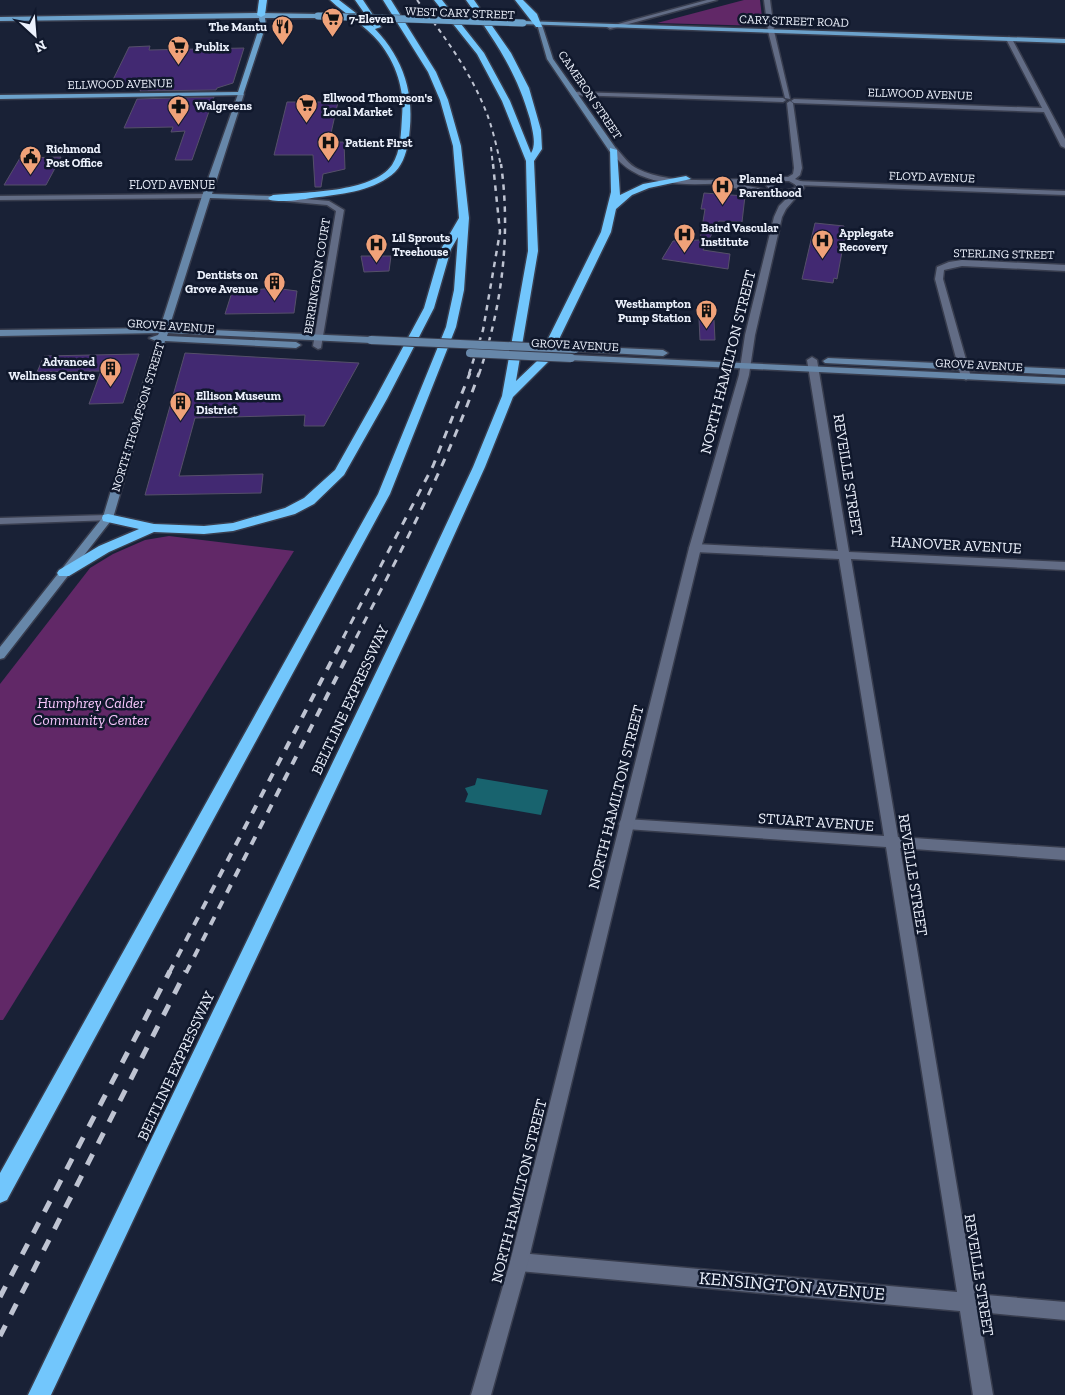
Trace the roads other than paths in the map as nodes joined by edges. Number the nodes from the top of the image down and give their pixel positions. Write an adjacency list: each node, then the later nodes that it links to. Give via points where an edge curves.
1 (264, 0): 10 (highway)
2 (334, 0): 17 (highway, via 364,22)
3 (359, 0): 17 (highway, via 384,36)
4 (438, 0): 25 (highway, via 480,53 506,101)
5 (470, 0): 25 (highway, BELTLINE EXPRESSWAY, via 507,53 525,88 537,130 538,149)
6 (714, 0): 13 (street)
7 (767, 0): 14 (street, NORTH HAMILTON STREET)
8 (387, 1): 38 (highway, via 432,72 444,100 457,146)
9 (520, 1): 12 (highway)
10 (260, 16): 11 (main road, WEST CARY STREET); 12 (main road, WEST CARY STREET); 18 (main road, via 263,25)
11 (0, 19)
12 (539, 25): 13 (main road, CARY STREET ROAD); 19 (main road, CAMERON STREET, via 550,59)
13 (610, 27): 14 (main road, CARY STREET ROAD)
14 (771, 32): 15 (main road, CARY STREET ROAD); 21 (street, NORTH HAMILTON STREET)
15 (1009, 39): 16 (main road, CARY STREET ROAD); 22 (street)
16 (1065, 41)
17 (386, 46): 34 (highway, via 400,71 407,102 408,118 398,162 382,177 354,187)
18 (241, 94): 20 (main road, ELLWOOD AVENUE); 32 (main road, NORTH THOMPSON STREET)
19 (574, 94): 21 (street, ELLWOOD AVENUE); 24 (main road, CAMERON STREET)
20 (0, 97)
21 (789, 100): 22 (street, ELLWOOD AVENUE); 29 (street, NORTH HAMILTON STREET, via 798,168)
22 (1046, 110): 23 (street)
23 (1065, 146)
24 (613, 150): 26 (street, via 630,167 642,173); 35 (highway)
25 (530, 161): 48 (highway, BELTLINE EXPRESSWAY, via 533,251)
26 (686, 179): 28 (street); 35 (highway, via 638,188 623,195)
27 (774, 180): 28 (street); 29 (street); 30 (street, via 769,184)
28 (721, 182): 30 (street)
29 (796, 184): 30 (street, via 783,192); 31 (street, FLOYD AVENUE); 36 (street, NORTH HAMILTON STREET)
30 (770, 191): 36 (street)
31 (1065, 193)
32 (206, 196): 33 (street, FLOYD AVENUE); 34 (main road, FLOYD AVENUE); 41 (main road, NORTH THOMPSON STREET)
33 (0, 198)
34 (273, 198): 37 (street, FLOYD AVENUE, via 329,203)
35 (614, 207): 48 (highway, via 606,232 542,362)
36 (782, 208): 43 (street, NORTH HAMILTON STREET, via 750,336)
37 (340, 210): 42 (street, BERRINGTON COURT)
38 (464, 218): 51 (highway, via 446,249 429,308 340,472 329,484 309,501 262,520 204,530); 60 (highway, via 459,290 452,327 384,494)
39 (1065, 268): 45 (street, STERLING STREET, via 962,263 943,266 938,272 939,279)
40 (0, 333): 41 (main road, GROVE AVENUE)
41 (163, 334): 42 (main road, GROVE AVENUE); 49 (main road, NORTH THOMPSON STREET)
42 (319, 342): 43 (main road, GROVE AVENUE, bridge)
43 (747, 362): 44 (main road, GROVE AVENUE); 52 (street, NORTH HAMILTON STREET)
44 (813, 364): 45 (main road, GROVE AVENUE); 53 (street, REVEILLE STREET)
45 (964, 372): 46 (main road, GROVE AVENUE); 47 (main road, GROVE AVENUE)
46 (1065, 372)
47 (1065, 381)
48 (508, 396): 64 (highway, BELTLINE EXPRESSWAY, via 416,604)
49 (108, 518): 50 (street); 51 (highway); 55 (main road, NORTH THOMPSON STREET)
50 (0, 521)
51 (154, 528): 55 (highway, via 104,548)
52 (695, 548): 53 (street, HANOVER AVENUE); 57 (street, NORTH HAMILTON STREET)
53 (844, 554): 54 (street, HANOVER AVENUE); 58 (street, REVEILLE STREET)
54 (1065, 566)
55 (64, 573): 56 (main road, NORTH THOMPSON STREET)
56 (0, 655)
57 (626, 824): 58 (street, STUART AVENUE); 61 (street, NORTH HAMILTON STREET)
58 (892, 844): 59 (street, STUART AVENUE); 62 (street, REVEILLE STREET)
59 (1065, 854)
60 (0, 1193)
61 (519, 1262): 62 (street, KENSINGTON AVENUE); 65 (street, NORTH HAMILTON STREET)
62 (967, 1302): 63 (street, KENSINGTON AVENUE); 66 (street, REVEILLE STREET)
63 (1065, 1311)
64 (40, 1395)
65 (482, 1395)
66 (982, 1395)

